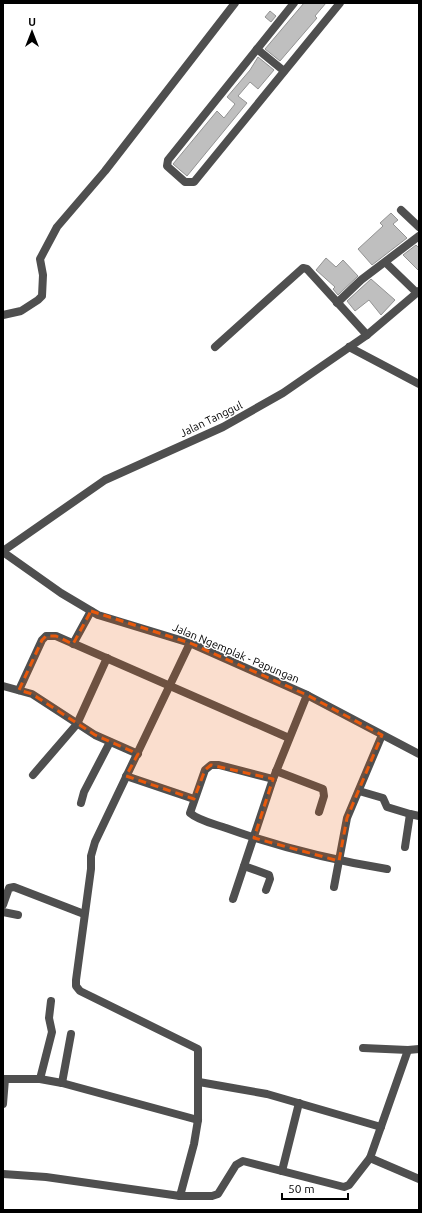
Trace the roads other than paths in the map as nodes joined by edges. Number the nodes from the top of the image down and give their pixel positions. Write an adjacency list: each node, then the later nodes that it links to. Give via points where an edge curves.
1 (235, 3): 12 (street, via 105,171 57,227 40,259 43,275 42,296 21,311)
2 (294, 3): 4 (street)
3 (340, 3): 5 (street)
4 (257, 49): 5 (street); 5 (street, via 168,160 167,166 185,182 194,182)
5 (284, 71)
6 (401, 210): 7 (street)
7 (419, 227)
8 (419, 236): 9 (street)
9 (386, 262): 10 (street); 11 (street, via 361,280)
10 (418, 292): 13 (street, Jalan Tanggul)
11 (337, 303): 13 (street); 14 (street, via 307,268 302,268)
12 (3, 315)
13 (368, 335): 15 (street, Jalan Tanggul)
14 (215, 347)
15 (350, 347): 16 (street); 17 (street, Jalan Tanggul, via 283,393 223,427 105,480)
16 (419, 384)
17 (3, 551): 18 (street, Jalan Ngemplak - Papungan, via 60,593)
18 (91, 611): 19 (street, Jalan Ngemplak - Papungan); 20 (street)
19 (190, 643): 22 (street); 25 (street, Jalan Ngemplak - Papungan)
20 (73, 644): 21 (street); 24 (street, via 56,636 46,636)
21 (107, 658): 22 (street); 26 (street)
22 (170, 685): 28 (street); 30 (street)
23 (3, 686): 24 (street)
24 (19, 690): 26 (street, via 32,694)
25 (306, 695): 27 (street, Jalan Ngemplak - Papungan); 28 (street)
26 (77, 724): 29 (street); 33 (street)
27 (382, 735): 31 (street, Jalan Ngemplak - Papungan); 36 (street)
28 (289, 738): 32 (street)
29 (110, 742): 30 (street); 38 (street, via 84,792)
30 (138, 754): 34 (street)
31 (419, 754)
32 (276, 771): 35 (street); 39 (street, via 323,789 324,796)
33 (33, 775)
34 (126, 776): 37 (street); 52 (street, via 95,842)
35 (273, 779): 37 (street, via 210,765 205,770); 42 (street)
36 (358, 791): 40 (street, via 383,798 387,807); 44 (street, via 345,825)
37 (194, 799): 42 (street, via 189,810 193,816)
38 (81, 803)
39 (319, 812)
40 (410, 814): 41 (street); 43 (street)
41 (419, 816)
42 (254, 838): 44 (street); 45 (street)
43 (405, 847)
44 (339, 861): 46 (street); 47 (street)
45 (244, 866): 48 (street, via 269,875); 49 (street)
46 (387, 868)
47 (334, 887)
48 (266, 890)
49 (233, 899)
50 (3, 905): 52 (street, via 9,888 14,886)
51 (3, 912): 53 (street)
52 (84, 914): 61 (street, via 76,986 80,991 197,1048)
53 (18, 916)
54 (51, 1001): 60 (street, via 49,1018 52,1032)
55 (71, 1034): 62 (street)
56 (363, 1048): 58 (street)
57 (419, 1049): 58 (street)
58 (408, 1050): 66 (street)
59 (4, 1079): 60 (street); 63 (street)
60 (40, 1079): 62 (street)
61 (199, 1082): 64 (street, via 267,1094); 65 (street)
62 (62, 1083): 65 (street)
63 (3, 1104)
64 (299, 1104): 66 (street); 68 (street)
65 (198, 1120): 71 (street)
66 (381, 1127): 67 (street)
67 (370, 1158): 68 (street, via 349,1185 344,1187); 70 (street)
68 (282, 1171): 71 (street, via 243,1162 236,1165 218,1194)
69 (3, 1174): 71 (street, via 46,1177)
70 (419, 1179)
71 (180, 1196)

